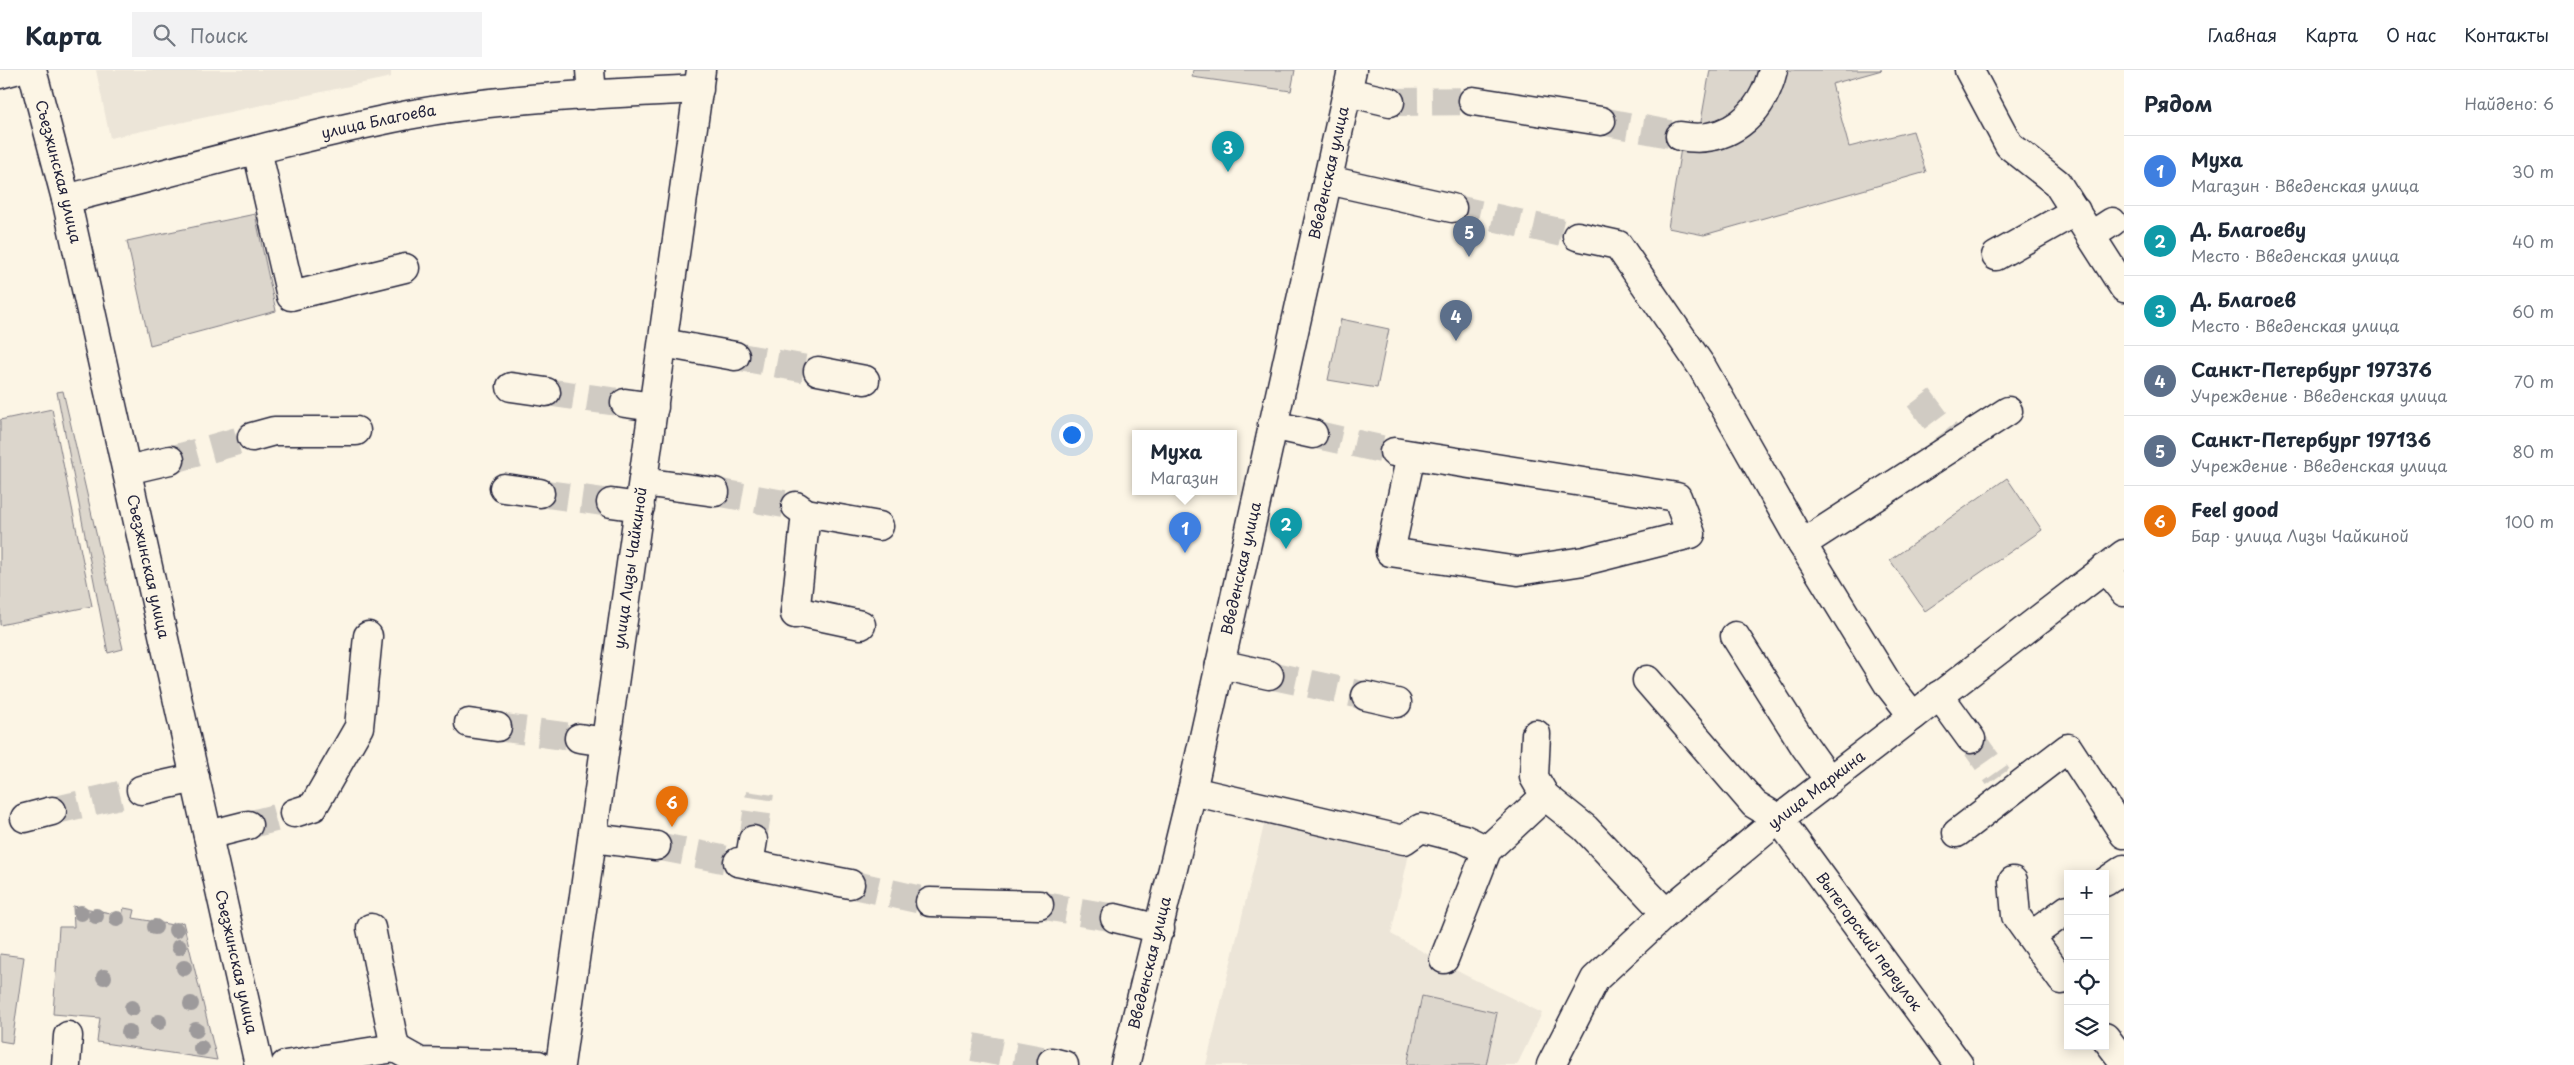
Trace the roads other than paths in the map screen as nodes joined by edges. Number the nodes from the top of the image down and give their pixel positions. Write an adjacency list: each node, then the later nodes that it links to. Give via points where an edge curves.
1 (14, 70): 5 (street)
2 (32, 70): 15 (street, Съезжинская улица)
3 (1773, 70): 12 (street, via 1759,103 1745,120 1730,131 1709,138)
4 (1969, 70): 17 (street, via 2009,145 2057,182)
5 (0, 74)
6 (700, 79): 8 (street, улица Благоева); 22 (street, улица Лизы Чайкиной)
7 (1350, 81): 9 (street); 14 (street, Введенская улица)
8 (591, 82): 13 (street, улица Благоева, via 547,97 410,115)
9 (1390, 102)
10 (1474, 102): 11 (street)
11 (1601, 120)
12 (1680, 136)
13 (258, 150): 15 (street, улица Благоева); 20 (street, via 291,296)
14 (1328, 180): 16 (street); 31 (street, Введенская улица)
15 (66, 199): 37 (street, Съезжинская улица)
16 (1452, 208)
17 (2076, 211): 19 (street); 21 (street, via 2102,228)
18 (1577, 236): 44 (street, via 1618,245 1702,367)
19 (1996, 256)
20 (405, 268)
21 (2124, 288)
22 (663, 343): 23 (street); 29 (street, улица Лизы Чайкиной)
23 (735, 356)
24 (818, 371): 25 (street)
25 (865, 380)
26 (511, 387): 27 (street)
27 (546, 392)
28 (625, 403): 29 (street)
29 (654, 407): 41 (street, улица Лизы Чайкиной)
30 (2008, 410): 44 (street, via 1950,440)
31 (1272, 425): 33 (street); 50 (street, Введенская улица)
32 (356, 431): 34 (street, via 274,431)
33 (1313, 434)
34 (252, 437)
35 (1403, 454): 35 (street, via 1677,497 1691,534 1584,561 1518,571 1390,552)
36 (170, 460): 37 (street)
37 (127, 470): 63 (street, Съезжинская улица)
38 (504, 488): 40 (street)
39 (714, 492): 41 (street)
40 (540, 493)
41 (642, 495): 42 (street); 62 (street, улица Лизы Чайкиной)
42 (611, 503)
43 (880, 526): 47 (street, via 801,510 795,613)
44 (1802, 544): 56 (street, via 1888,684)
45 (2114, 561): 46 (street); 53 (street, улица Маркина)
46 (2124, 592)
47 (861, 625)
48 (368, 636): 69 (street, via 359,727 313,807)
49 (1736, 636): 64 (street)
50 (1220, 664): 51 (street); 66 (street, Введенская улица)
51 (1269, 675)
52 (1647, 680): 71 (street, via 1754,804)
53 (1939, 695): 56 (street, улица Маркина); 61 (street)
54 (1366, 696): 55 (street)
55 (1397, 703)
56 (1913, 716): 64 (street, улица Маркина)
57 (469, 723): 58 (street)
58 (497, 727)
59 (1536, 734): 67 (street, via 1534,777)
60 (579, 738): 62 (street)
61 (1971, 739)
62 (606, 742): 76 (street, улица Лизы Чайкиной)
63 (195, 778): 65 (street); 75 (street, Съезжинская улица)
64 (1829, 780): 71 (street, улица Маркина)
65 (141, 790)
66 (1192, 791): 78 (street, via 1404,840 1422,828 1464,838); 90 (street, Введенская улица)
67 (1545, 796): 78 (street); 87 (street, via 1585,828)
68 (52, 811): 70 (street)
69 (294, 812)
70 (25, 818)
71 (1779, 819): 87 (street, улица Маркина); 104 (street, Вытегорский переулок)
72 (248, 825): 75 (street)
73 (1957, 833): 74 (street, via 2004,785 2068,748)
74 (2124, 834)
75 (208, 835): 98 (street, Съезжинская улица)
76 (593, 838): 77 (street); 101 (street, улица Лизы Чайкиной)
77 (656, 846)
78 (1487, 850): 92 (street)
79 (747, 855): 83 (street)
80 (2124, 869): 81 (street)
81 (2109, 879)
82 (2013, 881): 91 (street, via 2016,916)
83 (850, 884)
84 (930, 902): 85 (street)
85 (1039, 905)
86 (2064, 912): 91 (street)
87 (1666, 913): 103 (street, улица Маркина, via 1595,979)
88 (1115, 918): 90 (street)
89 (370, 928): 95 (street)
90 (1160, 929): 102 (street, Введенская улица)
91 (2031, 936): 93 (street)
92 (1444, 959)
93 (2062, 980)
94 (68, 1036): 97 (street)
95 (395, 1048): 96 (street); 99 (street)
96 (421, 1064): 100 (street)
97 (66, 1065)
98 (259, 1065)
99 (285, 1065)
100 (538, 1065)
101 (560, 1065)
102 (1125, 1065)
103 (1551, 1065)
104 (1959, 1065)

